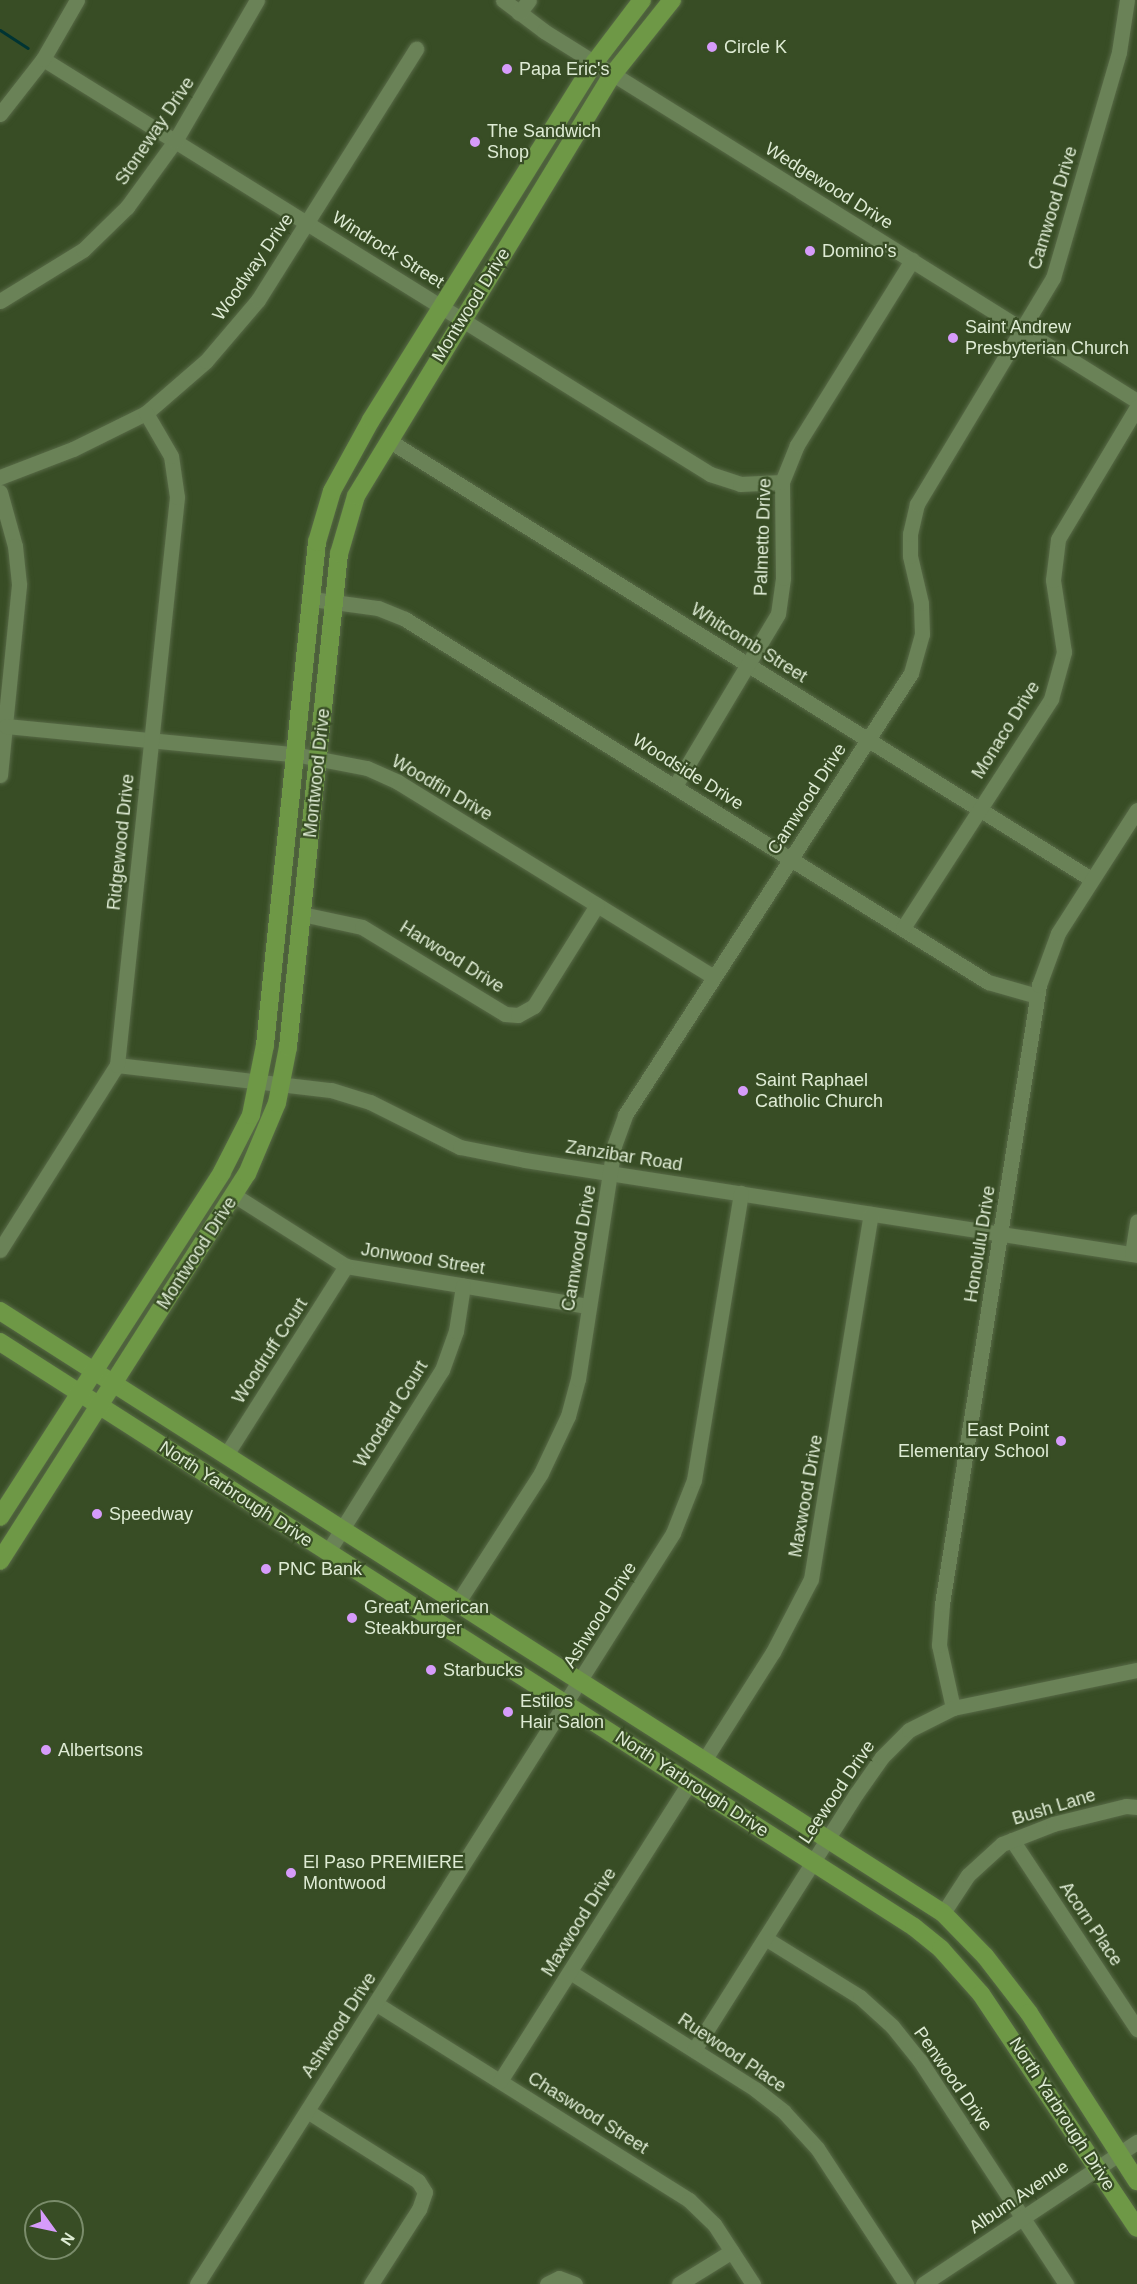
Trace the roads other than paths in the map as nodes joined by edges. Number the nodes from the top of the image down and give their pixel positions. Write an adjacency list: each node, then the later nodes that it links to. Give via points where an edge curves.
1 (77, 0): 10 (street)
2 (257, 0): 14 (street, Stoneway Drive)
3 (503, 0): 8 (street, Wedgewood Drive)
4 (530, 0): 8 (street)
5 (642, 0): 11 (main road, Montwood Drive)
6 (672, 0): 12 (main road, Montwood Drive)
7 (1127, 0): 22 (street, Camwood Drive, via 1119,52 1059,264)
8 (519, 13): 11 (street, Wedgewood Drive)
9 (416, 49): 17 (street, Woodway Drive)
10 (43, 59): 13 (street); 14 (street, Windrock Street)
11 (595, 62): 12 (street, Wedgewood Drive); 15 (main road, Montwood Drive)
12 (613, 74): 16 (main road, Montwood Drive); 18 (street, Wedgewood Drive)
13 (0, 114)
14 (175, 141): 17 (street, Windrock Street); 19 (street, Stoneway Drive, via 148,181 100,235 56,270)
15 (513, 193): 16 (main road); 20 (main road, Montwood Drive)
16 (533, 206): 21 (main road, Montwood Drive)
17 (307, 223): 20 (street, Windrock Street); 25 (street, Woodway Drive, via 258,300 226,340)
18 (912, 260): 22 (street, Wedgewood Drive); 28 (street, Palmetto Drive, via 797,445)
19 (0, 301)
20 (442, 306): 21 (street, Windrock Street); 30 (main road, Montwood Drive, via 345,462 332,491 317,542)
21 (462, 319): 26 (main road, Montwood Drive); 28 (street, Windrock Street, via 710,474 747,485)
22 (1023, 330): 23 (street, Wedgewood Drive); 35 (street, Camwood Drive, via 917,504 910,556 921,603 922,634 910,673)
23 (1137, 401)
24 (1137, 407): 40 (street, Monaco Drive, via 1058,539 1053,580 1064,652 1057,686)
25 (146, 413): 27 (street, Woodway Drive, via 73,449); 34 (street, Ridgewood Drive, via 171,456 177,496)
26 (387, 440): 31 (main road, Montwood Drive, via 365,476 347,520 339,554); 32 (street, Whitcomb Street)
27 (0, 477)
28 (782, 482): 32 (street, Palmetto Drive, via 782,596 775,624)
29 (0, 492): 33 (street, via 15,546 19,585)
30 (312, 599): 31 (street, Woodside Drive); 36 (main road, Montwood Drive)
31 (336, 602): 37 (main road, Montwood Drive); 39 (street, Woodside Drive, via 378,608 405,619)
32 (750, 667): 35 (street, Whitcomb Street); 39 (street, Palmetto Drive)
33 (6, 726): 34 (street, Woodfin Drive); 38 (street)
34 (152, 741): 36 (street, Woodfin Drive); 49 (street, Ridgewood Drive)
35 (868, 741): 40 (street, Whitcomb Street); 42 (street, Camwood Drive)
36 (294, 754): 37 (street, Woodfin Drive); 50 (main road, Montwood Drive)
37 (319, 758): 44 (street, Woodfin Drive, via 367,768 398,782); 45 (main road, Montwood Drive)
38 (0, 775)
39 (675, 786): 42 (street, Woodside Drive)
40 (979, 809): 43 (street, Whitcomb Street); 46 (street, Monaco Drive)
41 (1137, 810): 43 (street, Honolulu Drive)
42 (791, 860): 46 (street, Woodside Drive); 47 (street, Camwood Drive)
43 (1091, 879): 48 (street, Honolulu Drive, via 1049,951)
44 (597, 905): 45 (street, Harwood Drive, via 534,1006 518,1015 505,1014 362,927); 47 (street, Woodfin Drive)
45 (302, 914): 51 (main road, Montwood Drive)
46 (903, 928): 48 (street, Woodside Drive, via 988,982)
47 (714, 977): 52 (street, Camwood Drive, via 625,1114 614,1146)
48 (1037, 996): 57 (street, Honolulu Drive)
49 (117, 1065): 50 (street, Zanzibar Road); 58 (street, Ridgewood Drive)
50 (260, 1081): 51 (street, Zanzibar Road); 65 (main road, Montwood Drive, via 239,1143)
51 (283, 1084): 52 (street, Zanzibar Road, via 357,1096 460,1147); 54 (main road, Montwood Drive, via 262,1146)
52 (611, 1174): 53 (street, Zanzibar Road); 62 (street, Camwood Drive)
53 (741, 1193): 55 (street, Zanzibar Road); 76 (street, Ashwood Drive, via 690,1494 668,1542)
54 (234, 1195): 60 (street, Jonwood Street); 66 (main road, Montwood Drive)
55 (871, 1214): 57 (street, Zanzibar Road); 79 (street, Maxwood Drive, via 811,1579 773,1652)
56 (1137, 1221): 59 (street)
57 (1001, 1235): 59 (street, Zanzibar Road); 78 (street, Honolulu Drive, via 942,1604 939,1645)
58 (0, 1250)
59 (1134, 1254)
60 (345, 1266): 61 (street, Jonwood Street); 69 (street, Woodruff Court)
61 (463, 1286): 62 (street, Jonwood Street); 71 (street, Woodard Court, via 456,1331 442,1370)
62 (588, 1306): 74 (street, Camwood Drive, via 578,1379 558,1440)
63 (0, 1311): 65 (main road, North Yarbrough Drive)
64 (0, 1342): 67 (main road, North Yarbrough Drive)
65 (94, 1371): 66 (main road, North Yarbrough Drive); 67 (main road, Montwood Drive)
66 (113, 1383): 68 (main road, Montwood Drive); 69 (main road, North Yarbrough Drive)
67 (79, 1392): 68 (main road, North Yarbrough Drive); 70 (main road, Montwood Drive)
68 (99, 1405): 72 (main road, North Yarbrough Drive); 73 (main road, Montwood Drive)
69 (226, 1455): 71 (main road, North Yarbrough Drive)
70 (0, 1517)
71 (342, 1529): 72 (street, Woodard Court); 74 (main road, North Yarbrough Drive)
72 (327, 1553): 77 (main road, North Yarbrough Drive)
73 (0, 1562)
74 (458, 1602): 76 (main road, North Yarbrough Drive)
75 (1137, 1670): 78 (street, Leewood Drive)
76 (582, 1682): 77 (street, Ashwood Drive); 79 (main road, North Yarbrough Drive)
77 (567, 1704): 80 (main road, North Yarbrough Drive); 88 (street, Ashwood Drive)
78 (953, 1708): 82 (street, Leewood Drive, via 909,1730 891,1746)
79 (705, 1759): 82 (main road, North Yarbrough Drive)
80 (690, 1782): 84 (main road, North Yarbrough Drive); 87 (street, Maxwood Drive)
81 (1137, 1807): 83 (street, Bush Lane, via 1126,1806 1053,1824)
82 (828, 1838): 84 (street, Leewood Drive); 85 (main road, North Yarbrough Drive)
83 (1012, 1840): 85 (street, Bush Lane, via 980,1862); 89 (street, Acorn Place)
84 (813, 1862): 86 (street, Leewood Drive); 95 (main road, North Yarbrough Drive, via 914,1927 961,1971 999,2018)
85 (943, 1913): 94 (main road, North Yarbrough Drive, via 985,1956 1023,2004)
86 (765, 1938): 90 (street, Leewood Drive); 97 (street, Penwood Drive, via 860,1997 892,2026 920,2061)
87 (570, 1972): 90 (street, Ruewood Place); 91 (street, Maxwood Drive)
88 (375, 2003): 91 (street, Chaswood Street); 92 (street, Ashwood Drive)
89 (1137, 2029)
90 (694, 2050): 106 (street, Ruewood Place, via 768,2098 803,2130)
91 (500, 2081): 99 (street, Chaswood Street, via 689,2200)
92 (307, 2111): 100 (street, Ashwood Drive); 101 (street, via 418,2181 425,2192 419,2209)
93 (1137, 2142): 94 (street, Album Avenue)
94 (1119, 2153): 95 (street, Album Avenue); 96 (main road, North Yarbrough Drive)
95 (1097, 2168): 97 (street, Album Avenue); 98 (main road, North Yarbrough Drive)
96 (1137, 2181)
97 (1023, 2218): 107 (street, Album Avenue); 108 (street, Penwood Drive)
98 (1137, 2228)
99 (732, 2251): 104 (street); 105 (street, Chaswood Street)
100 (197, 2284)
101 (371, 2284)
102 (547, 2284): 103 (street, via 559,2278)
103 (575, 2284)
104 (679, 2284)
105 (753, 2284)
106 (906, 2284)
107 (923, 2284)
108 (1066, 2284)

